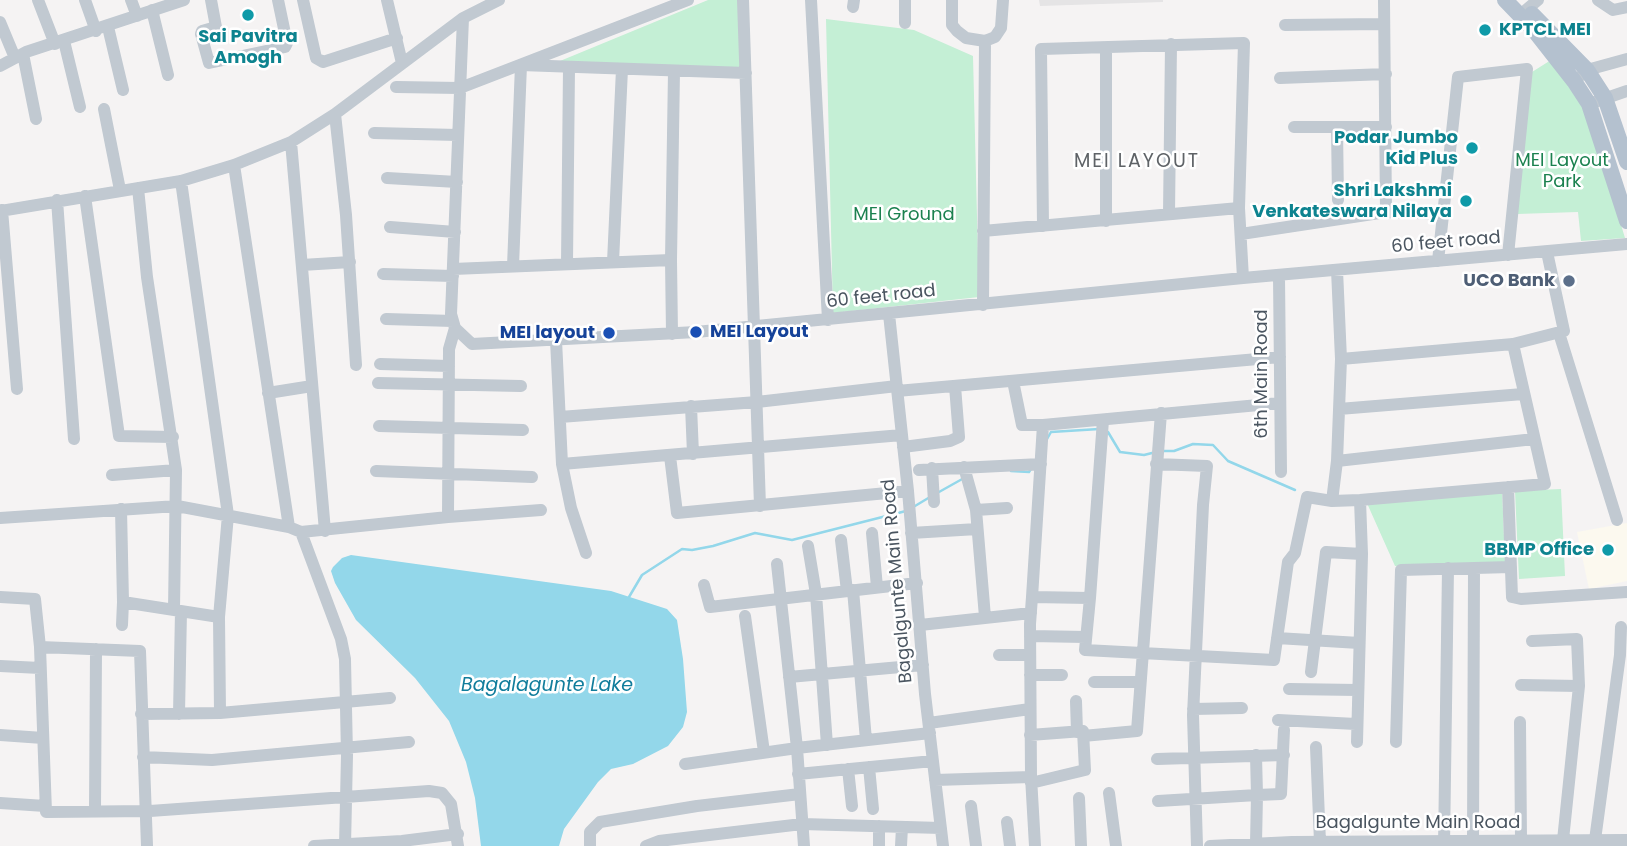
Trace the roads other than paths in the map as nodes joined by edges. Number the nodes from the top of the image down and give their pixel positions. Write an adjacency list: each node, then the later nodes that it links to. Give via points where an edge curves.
1 (38, 0): 30 (street)
2 (85, 0): 27 (street)
3 (131, 0): 21 (street)
4 (211, 0): 5 (street, via 216,27 201,34 209,63 285,47)
5 (278, 0)
6 (303, 0): 28 (street, via 316,58 323,62)
7 (387, 0): 28 (street)
8 (499, 0): 22 (street)
9 (688, 0): 36 (street)
10 (743, 0): 42 (street)
11 (811, 0): 104 (street)
12 (905, 0): 24 (street)
13 (952, 0): 29 (street, via 952,25 966,38)
14 (1003, 0): 29 (street, via 1001,28)
15 (1384, 0): 25 (street)
16 (1598, 0): 19 (street, via 1613,10)
17 (180, 1): 20 (street)
18 (1520, 4): 40 (main road); 46 (main road)
19 (1627, 7)
20 (152, 10): 21 (street); 44 (street)
21 (137, 16): 27 (street)
22 (463, 18): 35 (street); 48 (street)
23 (0, 22): 33 (street)
24 (905, 23)
25 (1384, 24): 26 (street); 43 (street)
26 (1285, 25)
27 (102, 29): 30 (street); 49 (street)
28 (397, 38): 35 (street)
29 (985, 41): 83 (street)
30 (60, 43): 33 (street); 53 (street)
31 (1171, 44): 32 (street); 74 (street, via 1244,43); 77 (street)
32 (1106, 48): 79 (street); 81 (street, via 1041,49)
33 (19, 56): 37 (street); 57 (street)
34 (1627, 58): 40 (street)
35 (402, 62): 56 (street)
36 (521, 65): 38 (street); 48 (street); 95 (street)
37 (0, 66)
38 (569, 66): 39 (street); 93 (street)
39 (622, 69): 41 (street); 92 (street)
40 (1587, 70): 46 (street); 52 (main road)
41 (674, 71): 42 (street); 89 (street)
42 (746, 73): 106 (street)
43 (1386, 74): 45 (street); 60 (street)
44 (168, 75)
45 (1280, 78)
46 (1574, 81): 54 (main road)
47 (396, 87): 48 (street)
48 (460, 88): 62 (street)
49 (123, 90)
50 (1627, 91): 52 (street)
51 (1627, 98): 52 (street)
52 (1606, 101): 54 (street); 64 (main road)
53 (80, 107)
54 (1590, 107): 80 (main road)
55 (104, 109): 70 (street)
56 (335, 114): 63 (street); 91 (street)
57 (36, 119)
58 (1294, 127): 59 (street)
59 (1337, 127): 60 (street); 73 (street)
60 (1386, 127): 76 (street)
61 (374, 133): 62 (street)
62 (458, 135): 68 (street)
63 (291, 142): 65 (street); 94 (street)
64 (1627, 162)
65 (234, 165): 67 (street); 124 (street)
66 (387, 178): 68 (street)
67 (181, 181): 69 (street); 166 (street)
68 (457, 182): 84 (street)
69 (138, 188): 70 (street); 137 (street)
70 (120, 190): 71 (street)
71 (85, 196): 72 (street); 137 (street, via 119,436)
72 (57, 200): 75 (street); 138 (street)
73 (1338, 200)
74 (1239, 208): 77 (street); 85 (street)
75 (1, 210): 122 (street)
76 (1386, 212): 78 (street); 85 (street)
77 (1169, 214): 79 (street)
78 (1443, 214): 88 (street, via 1458,78 1527,69); 90 (street)
79 (1106, 221): 81 (street)
80 (1627, 221)
81 (1043, 226): 83 (street)
82 (390, 227): 84 (street)
83 (983, 231): 101 (street)
84 (455, 232): 97 (street)
85 (1241, 234): 100 (street)
86 (1627, 244): 87 (street, 60 feet road)
87 (1547, 251): 88 (street, 60 feet road); 107 (street, via 1564,331)
88 (1508, 255): 90 (street, 60 feet road)
89 (671, 260): 92 (street); 108 (street)
90 (1438, 261): 96 (street, 60 feet road)
91 (350, 262): 94 (street); 114 (street)
92 (613, 262): 93 (street)
93 (567, 264): 95 (street)
94 (302, 265): 119 (street)
95 (513, 266): 97 (street)
96 (1337, 270): 99 (street, 60 feet road); 112 (street)
97 (453, 272): 98 (street); 105 (street)
98 (383, 274)
99 (1279, 276): 100 (street, 60 feet road); 111 (street, 6th Main Road)
100 (1243, 278): 101 (street, 60 feet road)
101 (983, 304): 102 (street, 60 feet road)
102 (889, 314): 104 (street, 60 feet road); 123 (street, Bagalgunte Main Road)
103 (386, 319): 105 (street)
104 (828, 320): 106 (street, 60 feet road)
105 (454, 325): 109 (street, 60 feet road, via 472,344); 115 (street)
106 (755, 325): 108 (street, 60 feet road); 126 (street)
107 (1559, 333): 110 (street); 169 (street)
108 (672, 334): 109 (street, 60 feet road)
109 (556, 340): 131 (street)
110 (1513, 344): 112 (street); 125 (street)
111 (1280, 357): 116 (street); 127 (street, 6th Main Road)
112 (1341, 359): 129 (street)
113 (380, 364): 115 (street)
114 (356, 366)
115 (449, 366): 118 (street)
116 (1013, 381): 121 (street); 133 (street, via 1022,425)
117 (378, 383): 118 (street)
118 (449, 385): 120 (street); 135 (street)
119 (312, 386): 124 (street); 172 (street)
120 (521, 386)
121 (955, 386): 123 (street); 140 (street, via 959,437)
122 (17, 389)
123 (897, 389): 126 (street); 140 (street, Bagalgunte Main Road)
124 (268, 393): 171 (street)
125 (1523, 394): 129 (street); 139 (street)
126 (757, 402): 128 (street); 141 (street)
127 (1280, 403): 130 (street); 151 (street, 6th Main Road)
128 (691, 406): 131 (street); 142 (street)
129 (1339, 410): 144 (street)
130 (1161, 413): 132 (street); 147 (street)
131 (560, 417): 145 (street)
132 (1103, 420): 133 (street); 191 (street)
133 (1044, 425): 146 (street)
134 (379, 426): 135 (street)
135 (449, 427): 136 (street); 152 (street)
136 (523, 430)
137 (173, 437): 149 (street)
138 (74, 439)
139 (1534, 439): 144 (street); 155 (street, via 1545,484)
140 (903, 441): 141 (street); 156 (street, Bagalgunte Main Road)
141 (759, 449): 142 (street); 161 (street)
142 (694, 454): 143 (street)
143 (670, 456): 145 (street); 161 (street, via 677,513)
144 (1337, 461): 158 (street)
145 (562, 464): 177 (street)
146 (1041, 464): 148 (street); 190 (street)
147 (1156, 464): 210 (street); 213 (street, via 1207,466)
148 (964, 467): 159 (street, via 926,469); 165 (street)
149 (176, 470): 153 (street); 160 (street)
150 (376, 471): 152 (street)
151 (1281, 471)
152 (448, 472): 154 (street); 167 (street)
153 (112, 475)
154 (531, 477)
155 (1508, 487): 157 (street); 180 (street)
156 (908, 491): 161 (street); 174 (street, Bagalgunte Main Road)
157 (1360, 500): 158 (street); 178 (street)
158 (1332, 501): 204 (street, via 1307,497 1295,553 1288,562)
159 (934, 502)
160 (177, 506): 163 (street); 166 (street); 194 (street)
161 (760, 506)
162 (1007, 508): 165 (street)
163 (121, 509): 168 (street); 193 (street)
164 (541, 510): 167 (street)
165 (976, 510): 170 (street)
166 (228, 515): 171 (street); 197 (street)
167 (448, 517): 172 (street)
168 (0, 518)
169 (1617, 520)
170 (977, 529): 174 (street); 198 (street)
171 (295, 530): 172 (street); 231 (street, via 341,639)
172 (325, 531)
173 (872, 533): 185 (street)
174 (911, 533): 183 (street, Bagalgunte Main Road)
175 (841, 540): 186 (street)
176 (807, 546): 188 (street)
177 (586, 553)
178 (1362, 554): 205 (street, via 1326,552); 207 (street)
179 (777, 564): 192 (street)
180 (1511, 567): 182 (street); 187 (street, via 1512,597 1521,599)
181 (1448, 568): 182 (street); 248 (street, via 1401,570); 292 (street)
182 (1474, 568): 287 (street)
183 (917, 583): 185 (street); 200 (street, Bagalgunte Main Road)
184 (704, 585): 192 (street, via 710,607)
185 (877, 587): 186 (street)
186 (850, 591): 188 (street); 217 (street)
187 (1627, 592)
188 (816, 594): 192 (street); 219 (street)
189 (0, 597): 208 (street, via 35,599)
190 (1032, 597): 191 (street); 195 (street)
191 (1090, 598): 203 (street)
192 (780, 599): 222 (street)
193 (122, 602): 194 (street); 199 (street)
194 (178, 611): 197 (street); 237 (street)
195 (1031, 613): 198 (street); 202 (street)
196 (745, 616): 253 (street)
197 (219, 617): 235 (street)
198 (985, 617): 200 (street)
199 (122, 625)
200 (920, 625): 214 (street, Bagalgunte Main Road)
201 (1621, 627): 286 (street)
202 (1030, 636): 203 (street); 212 (street)
203 (1086, 637): 210 (street, via 1085,650)
204 (1277, 638): 205 (street); 213 (street, via 1274,660)
205 (1314, 640): 207 (street); 218 (street)
206 (1532, 641): 226 (street, via 1577,639)
207 (1359, 643): 228 (street)
208 (40, 647): 209 (street); 216 (street)
209 (96, 649): 236 (street, via 141,650); 278 (street)
210 (1142, 654): 213 (street); 224 (street)
211 (999, 655): 212 (street)
212 (1030, 655): 220 (street)
213 (1195, 656): 233 (street)
214 (923, 665): 217 (street); 240 (street, Bagalgunte Main Road)
215 (0, 666): 216 (street)
216 (40, 668): 244 (street)
217 (860, 670): 219 (street); 245 (street)
218 (1311, 672)
219 (823, 673): 222 (street); 249 (street)
220 (1030, 675): 221 (street); 232 (street)
221 (1062, 675)
222 (789, 677): 252 (street)
223 (1094, 682): 224 (street)
224 (1140, 682): 242 (street, via 1137,731)
225 (1521, 685): 226 (street)
226 (1579, 686): 289 (street)
227 (1289, 688): 228 (street)
228 (1358, 690): 239 (street)
229 (390, 698): 231 (street)
230 (1076, 701): 242 (street)
231 (347, 703): 235 (street); 251 (street)
232 (1030, 709): 240 (street); 243 (street)
233 (1193, 709): 234 (street); 257 (street)
234 (1242, 709)
235 (220, 713): 237 (street)
236 (141, 714): 237 (street); 256 (street)
237 (179, 714)
238 (1520, 722): 288 (street)
239 (1356, 724): 247 (street); 255 (street, via 1281,725)
240 (929, 728): 245 (street); 259 (street, Bagalgunte Main Road)
241 (0, 734): 244 (street)
242 (1080, 734): 243 (street); 265 (street, via 1085,770)
243 (1030, 735): 265 (street)
244 (43, 738): 274 (street)
245 (866, 740): 249 (street)
246 (409, 741): 251 (street)
247 (1357, 742)
248 (1396, 742)
249 (827, 744): 252 (street)
250 (1316, 747): 291 (street)
251 (347, 748): 256 (street, via 212,760); 269 (street)
252 (797, 748): 253 (street); 263 (street)
253 (764, 752): 260 (street)
254 (1256, 755): 255 (street); 257 (street); 268 (street)
255 (1284, 755): 268 (street, via 1281,794)
256 (143, 757): 279 (street)
257 (1193, 757): 258 (street); 271 (street)
258 (1157, 759)
259 (933, 761): 261 (street); 264 (street, Bagalgunte Main Road)
260 (685, 764)
261 (869, 767): 262 (street); 277 (street)
262 (848, 769): 263 (street); 275 (street)
263 (798, 774): 267 (street)
264 (935, 780): 265 (street); 284 (street, Bagalgunte Main Road)
265 (1031, 780): 308 (street)
266 (1109, 793): 310 (street)
267 (800, 794): 281 (street); 300 (street, via 600,822 590,832)
268 (1257, 795): 271 (street); 294 (street)
269 (346, 797): 279 (street); 285 (street, via 442,793 450,804); 297 (street)
270 (1079, 798): 309 (street)
271 (1195, 799): 272 (street); 311 (street)
272 (1158, 801)
273 (0, 803): 274 (street)
274 (45, 806): 278 (street, via 46,812)
275 (852, 806)
276 (971, 806): 306 (street)
277 (873, 809)
278 (94, 811): 279 (street)
279 (145, 811): 298 (street)
280 (1007, 822): 307 (street)
281 (802, 824): 282 (street); 301 (street); 302 (street)
282 (879, 826): 283 (street); 303 (street)
283 (902, 827): 284 (street); 304 (street)
284 (941, 828): 305 (street, Bagalgunte Main Road)
285 (458, 840): 297 (street)
286 (1595, 840): 289 (street, Bagalgunte Main Road); 290 (street, Bagalgunte Main Road)
287 (1473, 841): 292 (street, Bagalgunte Main Road); 293 (street, Bagalgunte Main Road)
288 (1526, 842): 289 (street, Bagalgunte Main Road); 293 (street, Bagalgunte Main Road)
289 (1571, 842)
290 (1623, 842)
291 (1323, 843): 295 (street, Bagalgunte Main Road); 296 (street, Bagalgunte Main Road)
292 (1444, 843): 296 (street, Bagalgunte Main Road)
293 (1497, 843)
294 (1256, 844): 295 (street, Bagalgunte Main Road); 312 (street, Bagalgunte Main Road)
295 (1286, 844)
296 (1400, 844)
297 (345, 845): 299 (street)
298 (147, 846)
299 (314, 846)
300 (590, 846)
301 (646, 846)
302 (804, 846)
303 (879, 846)
304 (901, 846)
305 (943, 846)
306 (976, 846)
307 (1010, 846)
308 (1035, 846)
309 (1081, 846)
310 (1116, 846)
311 (1197, 846)
312 (1210, 846)

